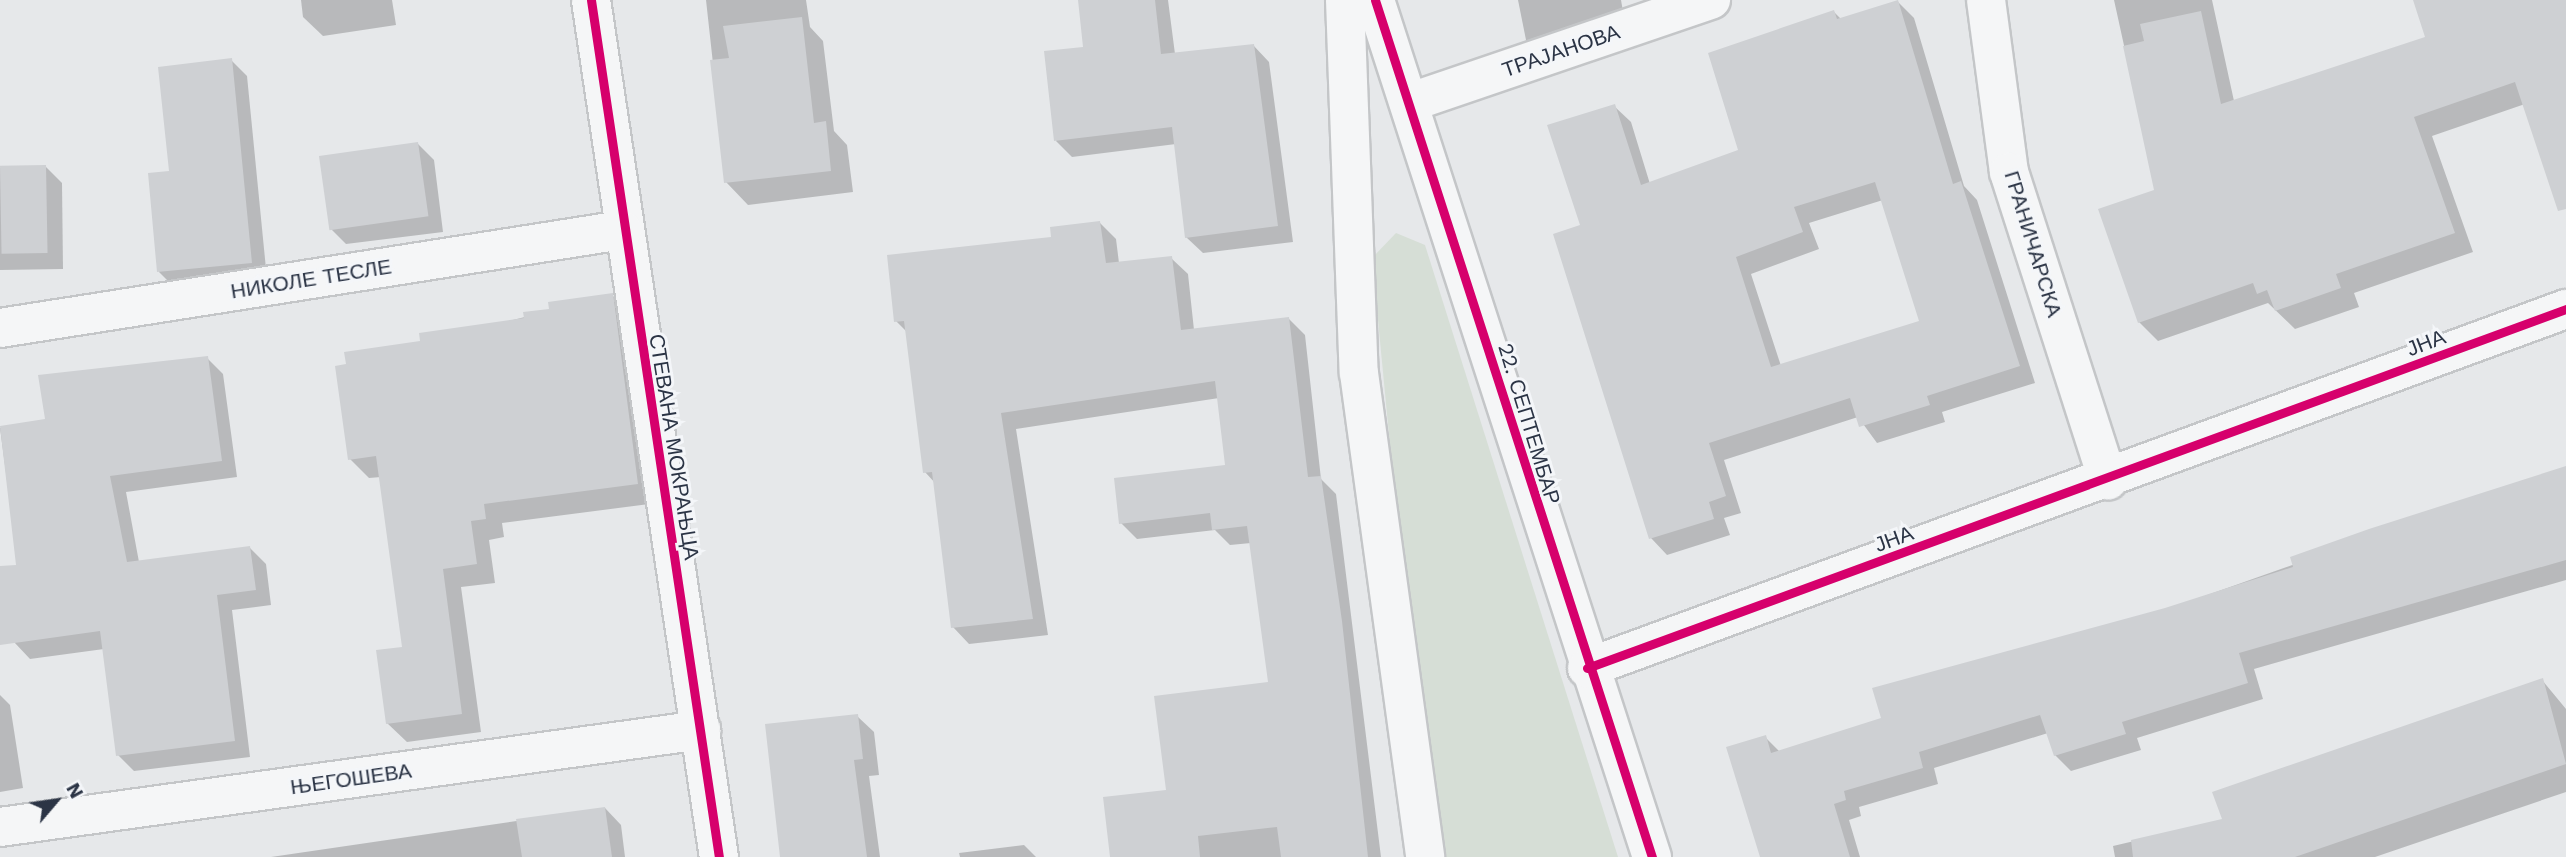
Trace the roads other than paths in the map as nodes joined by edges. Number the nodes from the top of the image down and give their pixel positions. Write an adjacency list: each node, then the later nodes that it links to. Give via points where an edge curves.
1 (591, 0): 7 (street, СТЕВАНА МОКРАЊЦА)
2 (1345, 0): 15 (street, via 1359,373)
3 (1376, 0): 6 (street, 22. СЕПТЕМБАР)
4 (1711, 0): 6 (street, ТРАЈАНОВА)
5 (1986, 0): 10 (street, ГРАНИЧАРСКА, via 2009,172)
6 (1411, 102): 11 (street, 22. СЕПТЕМБАР)
7 (622, 230): 9 (street, НИКОЛЕ ТЕСЛЕ); 12 (street, СТЕВАНА МОКРАЊЦА)
8 (2566, 309): 10 (street, ЈНА)
9 (0, 328)
10 (2108, 481): 11 (street, ЈНА)
11 (1587, 668): 16 (street, 22. СЕПТЕМБАР)
12 (701, 730): 13 (street, ЊЕГОШЕВА); 14 (street, СТЕВАНА МОКРАЊЦА)
13 (0, 827)
14 (719, 857)
15 (1425, 857)
16 (1652, 857)

